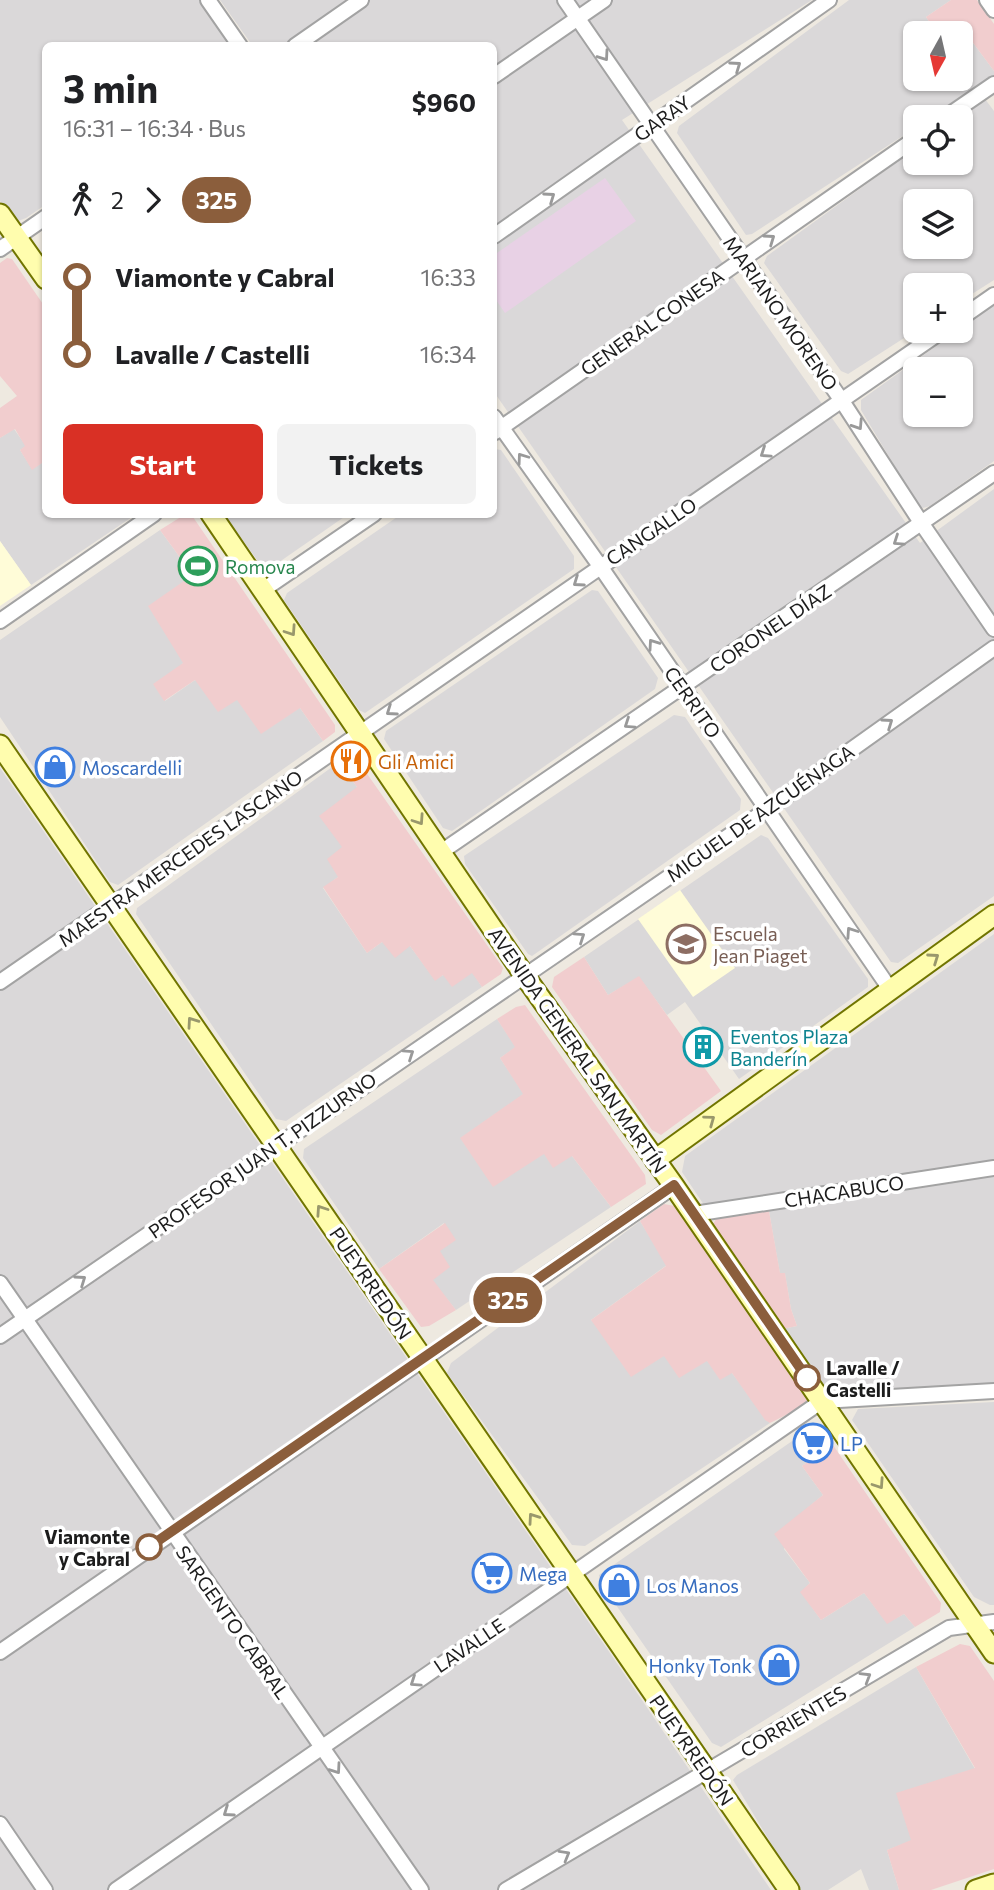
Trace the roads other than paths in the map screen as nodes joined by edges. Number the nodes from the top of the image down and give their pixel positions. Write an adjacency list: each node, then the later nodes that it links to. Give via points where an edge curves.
1 (208, 0): 9 (street)
2 (361, 0): 10 (street)
3 (565, 0): 8 (street, MARIANO MORENO)
4 (604, 0): 8 (street)
5 (829, 0): 14 (street, GARAY, one-way to 5)
6 (987, 0): 7 (street)
7 (994, 10)
8 (578, 18): 11 (street); 14 (street, MARIANO MORENO, one-way to 14)
9 (237, 42)
10 (301, 42)
11 (497, 74)
12 (994, 84): 13 (street)
13 (963, 105)
14 (652, 125): 18 (street, GARAY, one-way to 14); 20 (street, MARIANO MORENO)
15 (903, 147): 20 (street, GENERAL CONESA, one-way to 15)
16 (0, 214): 19 (street)
17 (42, 221): 19 (street)
18 (497, 234)
19 (8, 243): 21 (street)
20 (743, 258): 25 (street, MARIANO MORENO); 26 (street, GENERAL CONESA)
21 (42, 275)
22 (994, 295): 23 (street)
23 (973, 310)
24 (925, 343): 25 (street, CANGALLO)
25 (842, 401): 32 (street, MARIANO MORENO, one-way to 32); 33 (street, CANGALLO, one-way to 33)
26 (497, 425)
27 (497, 427): 33 (street, CERRITO, one-way to 27)
28 (994, 473): 32 (street, CORONEL DÍAZ)
29 (148, 518): 35 (street)
30 (214, 518): 34 (street, AVENIDA GENERAL SAN MARTÍN)
31 (368, 518): 34 (street)
32 (922, 524): 36 (street, MARIANO MORENO); 38 (street, CORONEL DÍAZ, one-way to 38)
33 (600, 566): 38 (street, CERRITO, one-way to 33); 39 (street, CANGALLO, one-way to 39)
34 (263, 590): 39 (street, AVENIDA GENERAL SAN MARTÍN, one-way to 39)
35 (0, 621)
36 (994, 629)
37 (994, 648): 41 (street, MIGUEL DE AZCUÉNAGA, one-way to 37)
38 (683, 687): 41 (street, CERRITO); 42 (street, CORONEL DÍAZ, one-way to 42)
39 (360, 733): 42 (street, AVENIDA GENERAL SAN MARTÍN, one-way to 42); 43 (street, MAESTRA MERCEDES LASCANO)
40 (0, 746): 43 (street, PUEYRREDÓN)
41 (768, 809): 45 (street, MIGUEL DE AZCUÉNAGA, one-way to 41); 47 (street, CERRITO, one-way to 41)
42 (441, 852): 45 (street, AVENIDA GENERAL SAN MARTÍN)
43 (111, 906): 46 (street, MAESTRA MERCEDES LASCANO); 48 (street, PUEYRREDÓN, one-way to 43)
44 (994, 915): 47 (street, one-way to 44)
45 (524, 975): 48 (street, PROFESOR JUAN T. PIZZURNO, one-way to 45); 49 (street, AVENIDA GENERAL SAN MARTÍN)
46 (0, 982)
47 (890, 989): 49 (street, one-way to 47)
48 (276, 1144): 54 (street, PROFESOR JUAN T. PIZZURNO, one-way to 48); 56 (street, PUEYRREDÓN, one-way to 48)
49 (655, 1160): 51 (street, AVENIDA GENERAL SAN MARTÍN)
50 (994, 1168): 52 (street, CHACABUCO)
51 (674, 1185): 52 (street, AVENIDA GENERAL SAN MARTÍN); 56 (street)
52 (694, 1214): 58 (street, AVENIDA GENERAL SAN MARTÍN)
53 (0, 1283): 54 (street, SARGENTO CABRAL)
54 (25, 1319): 55 (street, PROFESOR JUAN T. PIZZURNO); 59 (street, SARGENTO CABRAL)
55 (0, 1336)
56 (422, 1360): 59 (street); 60 (street, PUEYRREDÓN, one-way to 56)
57 (994, 1391): 58 (street)
58 (822, 1401): 60 (street, LAVALLE); 61 (street, AVENIDA GENERAL SAN MARTÍN, one-way to 61)
59 (171, 1532): 62 (street); 64 (street, SARGENTO CABRAL)
60 (572, 1574): 64 (street, LAVALLE, one-way to 64); 65 (street, PUEYRREDÓN)
61 (984, 1623): 63 (street, AVENIDA GENERAL SAN MARTÍN); 65 (street, CORRIENTES, one-way to 61, via 949,1628)
62 (0, 1651)
63 (994, 1653)
64 (321, 1746): 69 (street, LAVALLE, one-way to 69); 70 (street, SARGENTO CABRAL, one-way to 70)
65 (707, 1772): 71 (street, CORRIENTES, one-way to 65); 72 (street, PUEYRREDÓN)
66 (0, 1824): 68 (street)
67 (994, 1884): 73 (street)
68 (45, 1890)
69 (116, 1890)
70 (421, 1890)
71 (506, 1890)
72 (789, 1890)
73 (975, 1890)

